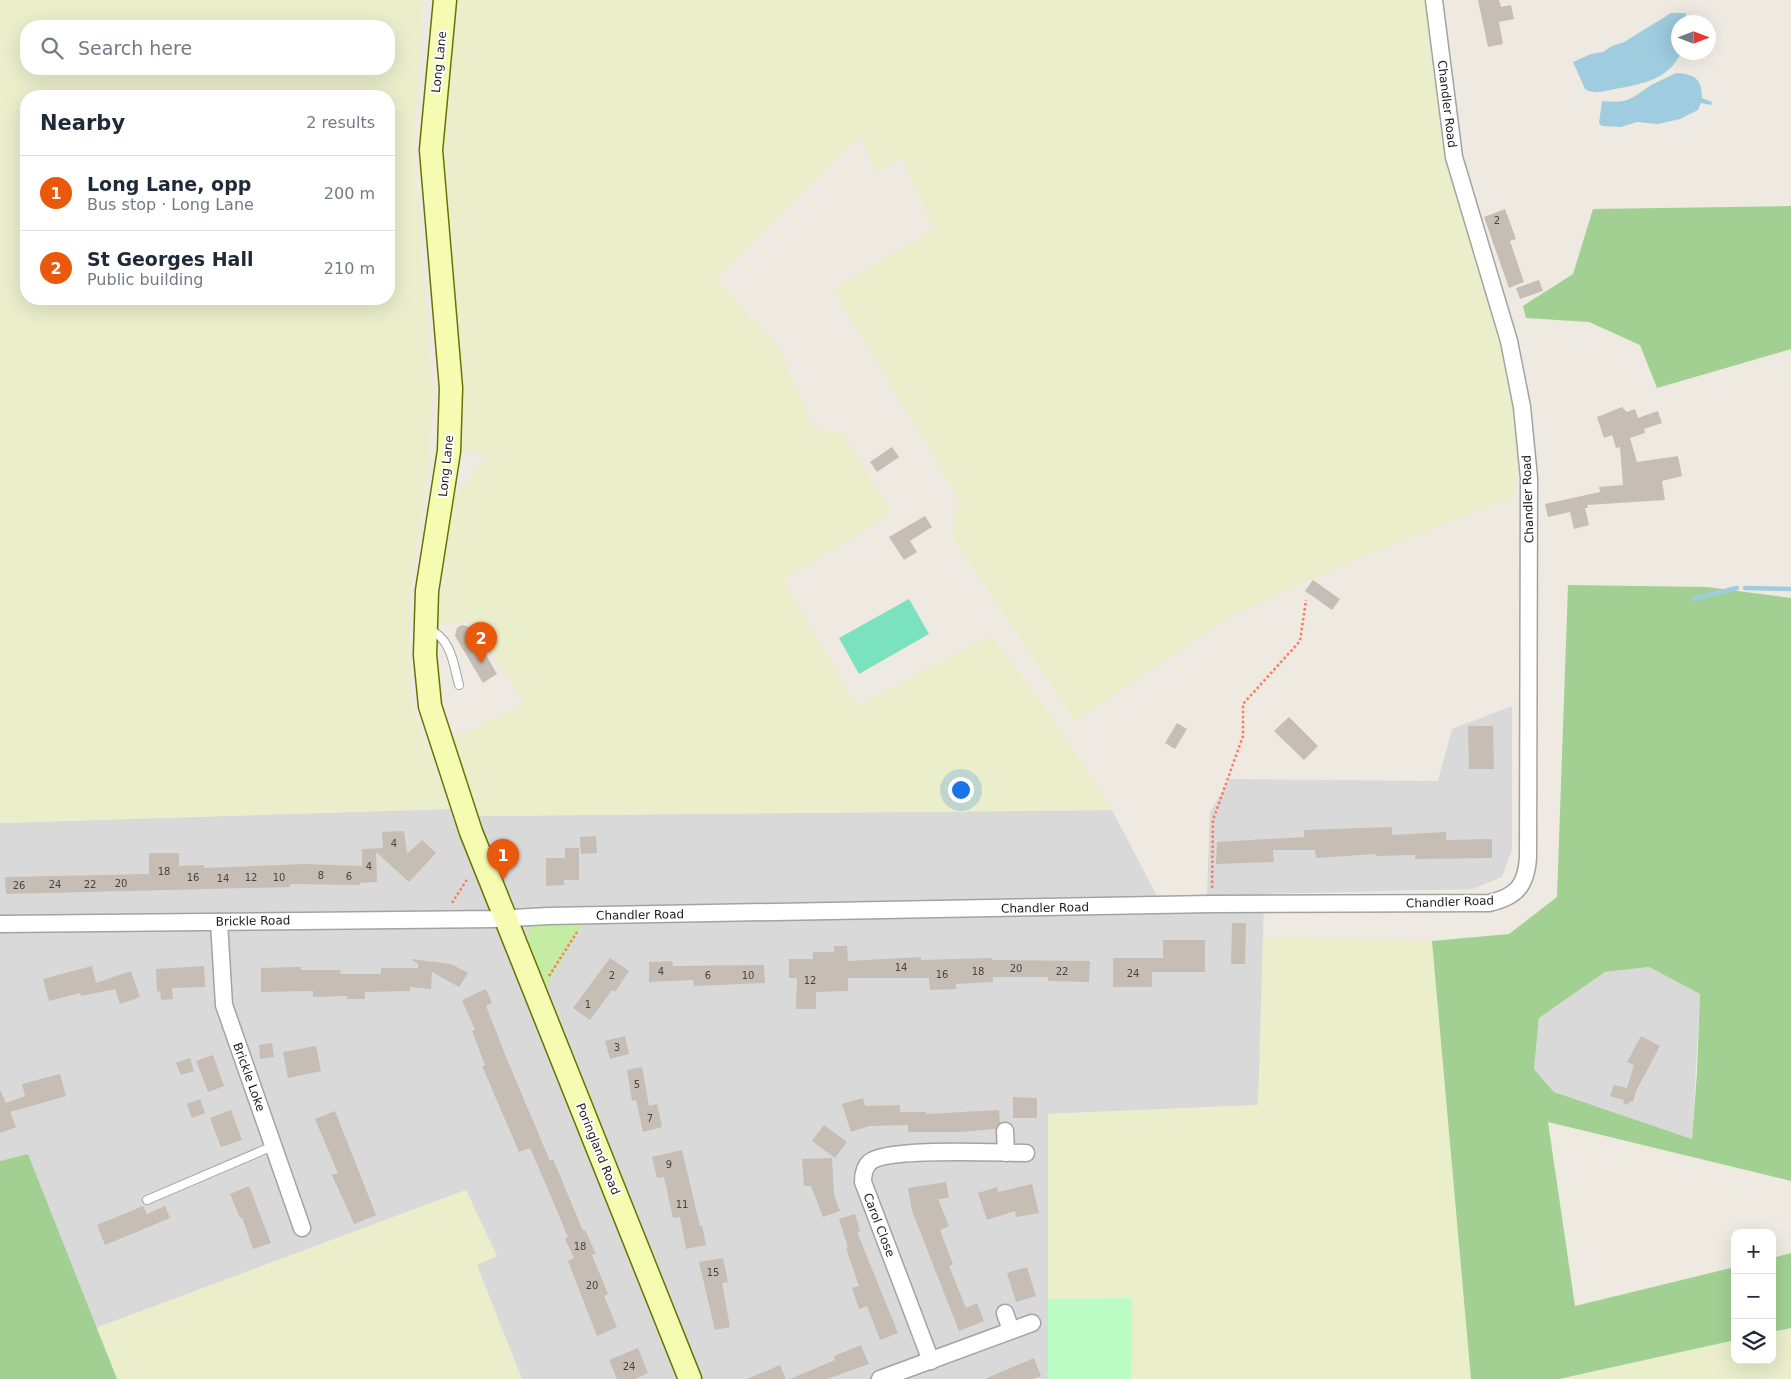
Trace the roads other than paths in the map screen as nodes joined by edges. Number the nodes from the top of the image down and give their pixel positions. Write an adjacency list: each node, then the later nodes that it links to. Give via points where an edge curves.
1 (445, 0): 3 (street, Long Lane, via 431,150 451,388 449,451)
2 (1434, 0): 5 (street, Chandler Road, via 1454,157 1509,342 1522,407 1529,478 1527,875 1513,894 1489,903 1212,904)
3 (425, 628): 4 (lane, via 441,636 448,644); 5 (street, Long Lane, via 430,706 481,858)
4 (459, 685)
5 (506, 918): 6 (street, Brickle Road); 19 (street, Poringland Road)
6 (218, 922): 7 (street, Brickle Road); 9 (street, Brickle Loke, via 224,1005)
7 (0, 924)
8 (1005, 1131): 10 (street)
9 (274, 1146): 12 (lane); 13 (street, Brickle Loke)
10 (1006, 1153): 11 (street, Carol Close); 17 (street, Carol Close, via 892,1154 870,1162 863,1171 863,1182)
11 (1026, 1153)
12 (147, 1200)
13 (302, 1228)
14 (1005, 1313): 16 (street)
15 (1032, 1323): 16 (street)
16 (1011, 1330): 17 (street)
17 (930, 1362): 18 (street)
18 (916, 1373): 20 (street)
19 (690, 1379)
20 (880, 1379)

